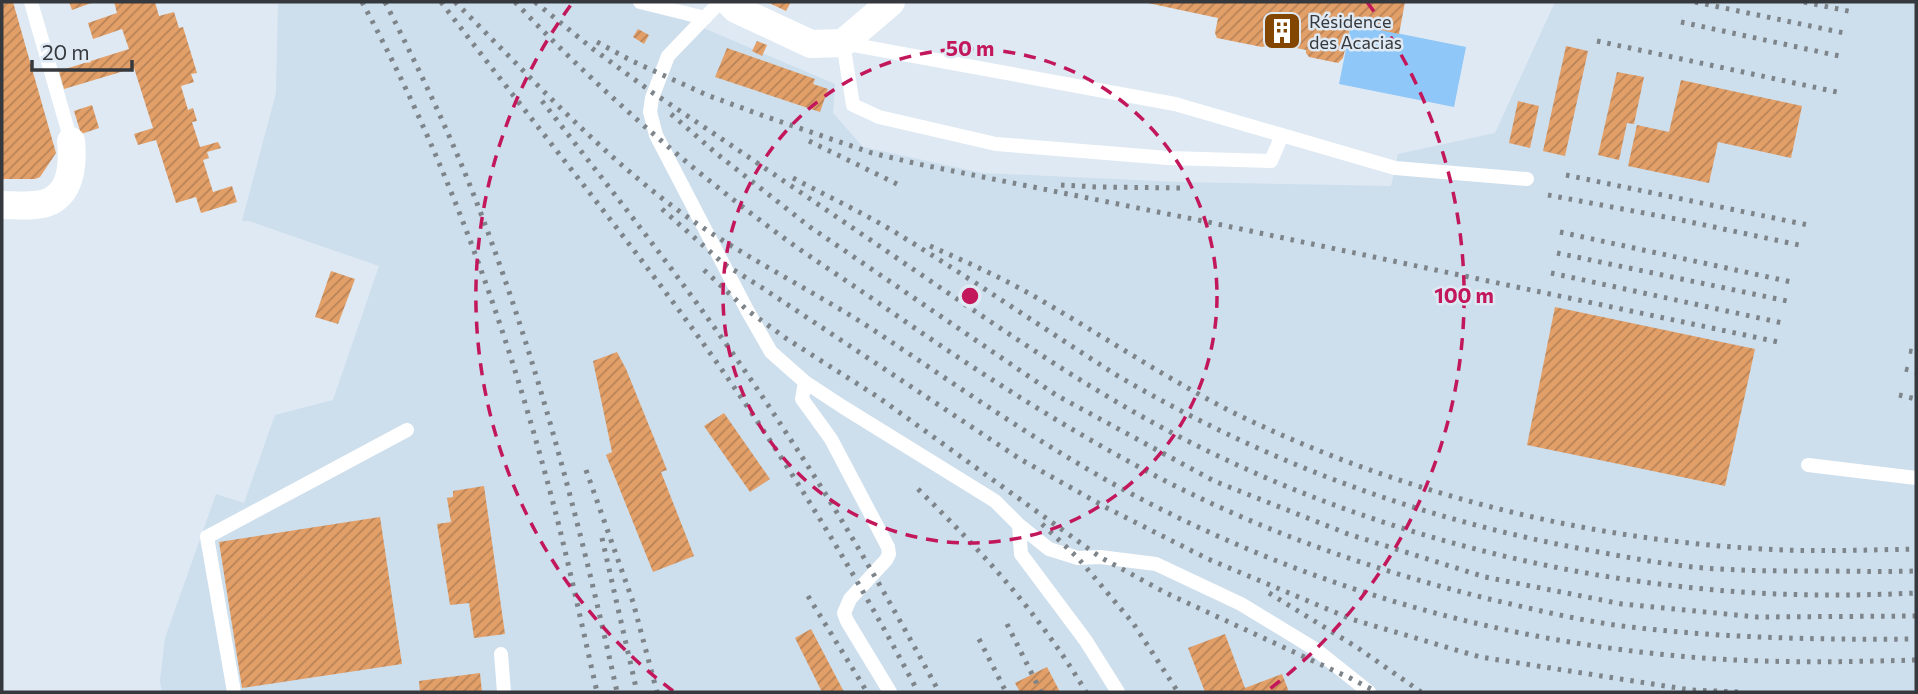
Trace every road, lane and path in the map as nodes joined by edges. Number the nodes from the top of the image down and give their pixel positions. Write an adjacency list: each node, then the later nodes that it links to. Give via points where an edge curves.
1 (31, 2): 9 (lane)
2 (640, 2): 6 (lane)
3 (720, 2): 6 (lane)
4 (729, 2): 7 (street, via 811,44)
5 (891, 2): 7 (street)
6 (705, 18): 12 (lane, via 668,56 660,75 650,112 656,135 771,352)
7 (844, 43): 8 (lane, via 1175,104); 8 (lane, via 853,105 879,117 996,144 1270,161)
8 (1282, 135): 10 (lane, via 1395,168)
9 (71, 141): 11 (street, via 69,178 61,192 51,201 35,205)
10 (1527, 179)
11 (2, 205)
12 (805, 382): 16 (lane, via 995,500); 20 (lane, via 802,399 831,439 888,547 889,554 850,599 844,613)
13 (407, 430): 18 (lane, via 207,537)
14 (1808, 465): 15 (lane)
15 (1916, 478)
16 (1019, 525): 21 (lane, via 1021,554); 22 (lane, via 1049,549 1078,558 1156,564 1241,604 1315,649)
17 (501, 654): 19 (lane)
18 (234, 692)
19 (504, 692)
20 (890, 692)
21 (1118, 692)
22 (1369, 692)

